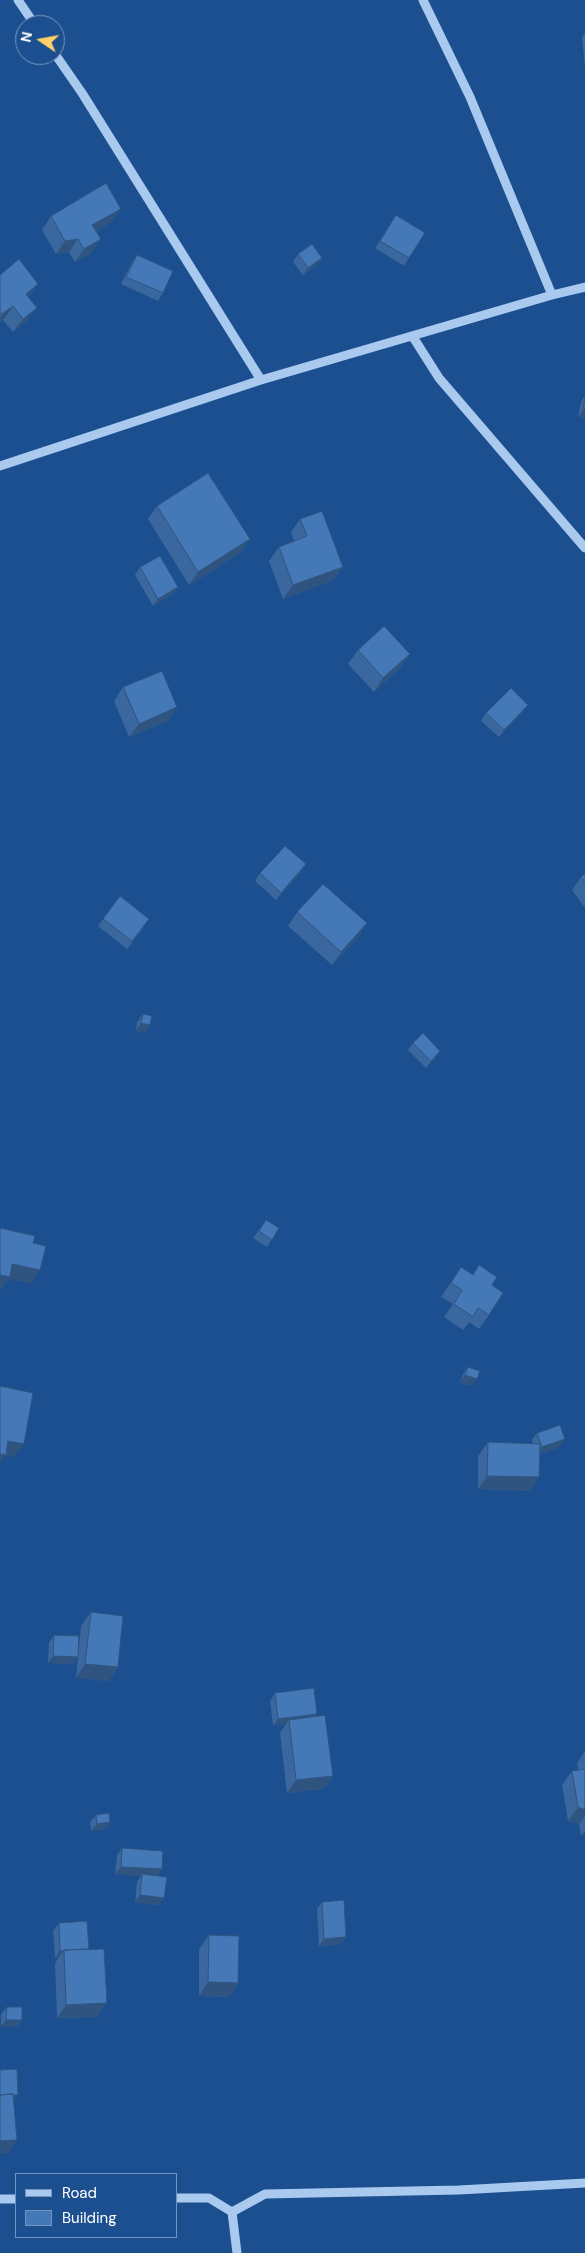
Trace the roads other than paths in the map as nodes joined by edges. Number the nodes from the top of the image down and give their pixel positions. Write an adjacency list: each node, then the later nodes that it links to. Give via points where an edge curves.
1 (18, 0): 3 (street)
2 (423, 0): 6 (street, via 470,97)
3 (28, 15)
4 (62, 65): 8 (street)
5 (585, 287): 6 (street)
6 (552, 295): 7 (street)
7 (413, 337): 8 (street); 10 (street, via 439,378)
8 (261, 380): 9 (street)
9 (0, 466)
10 (585, 548)
11 (585, 2183): 15 (street, via 459,2190 265,2194)
12 (178, 2198): 15 (street, via 209,2198)
13 (0, 2199): 14 (street)
14 (15, 2199)
15 (232, 2212): 16 (street)
16 (237, 2253)

